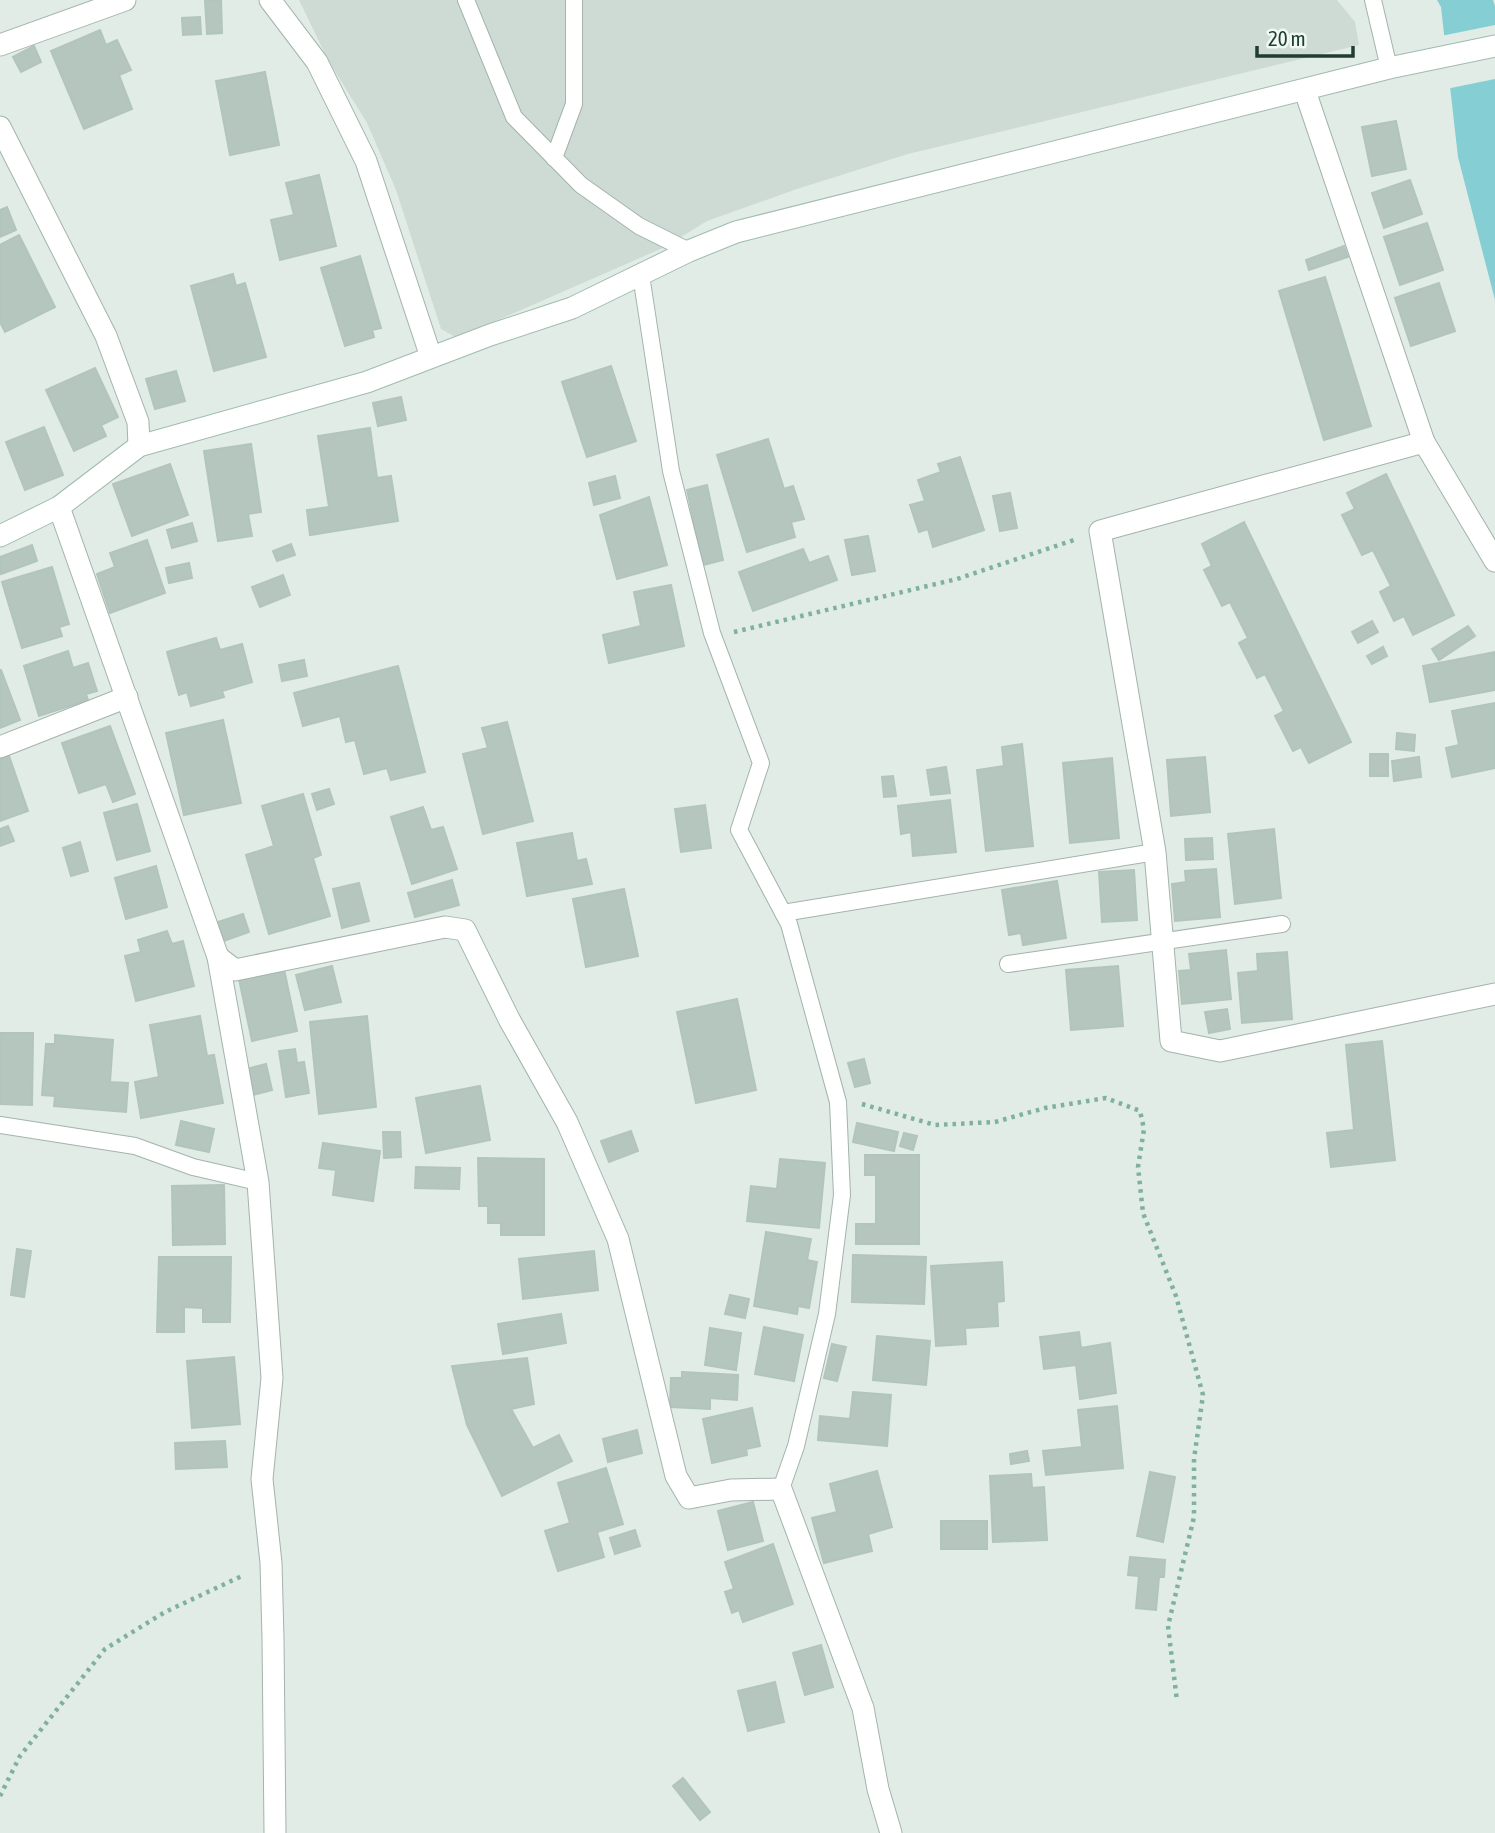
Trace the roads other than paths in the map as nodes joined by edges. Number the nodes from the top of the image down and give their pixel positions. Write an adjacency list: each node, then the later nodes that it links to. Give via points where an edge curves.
1 (270, 0): 14 (street, via 317,62 366,161)
2 (466, 0): 11 (lane, via 514,117)
3 (574, 0): 11 (lane, via 574,104)
4 (1373, 0): 8 (lane)
5 (128, 1): 6 (street)
6 (0, 45)
7 (1495, 46): 8 (street)
8 (1395, 66): 9 (street)
9 (1304, 90): 12 (street, via 883,193 736,232); 15 (street)
10 (0, 127): 16 (street, via 106,336 138,422)
11 (554, 158): 12 (lane, via 581,185 639,226)
12 (688, 251): 13 (street)
13 (641, 275): 14 (street, via 572,308); 23 (lane, via 671,471 712,633 761,763 739,830)
14 (431, 357): 16 (street, via 367,382)
15 (1424, 442): 19 (street); 22 (street, via 1100,531)
16 (139, 446): 17 (street)
17 (59, 508): 18 (street); 20 (street)
18 (0, 537)
19 (1495, 561)
20 (127, 697): 21 (street); 26 (street)
21 (0, 747)
22 (1155, 852): 23 (lane); 25 (street)
23 (783, 913): 31 (lane, via 815,1010 838,1102 842,1195 827,1314 796,1446)
24 (1282, 924): 25 (lane)
25 (1160, 942): 27 (lane); 28 (street, via 1171,1041 1220,1051)
26 (218, 957): 30 (street); 31 (street, via 235,970 445,927 465,930 567,1122 618,1239 676,1476 689,1498 731,1490)
27 (1008, 964)
28 (1495, 994)
29 (0, 1125): 30 (lane, via 135,1146 193,1167)
30 (258, 1182): 32 (street, via 272,1378 262,1479 271,1563)
31 (781, 1489): 33 (street, via 863,1708 877,1789)
32 (275, 1833)
33 (891, 1833)

